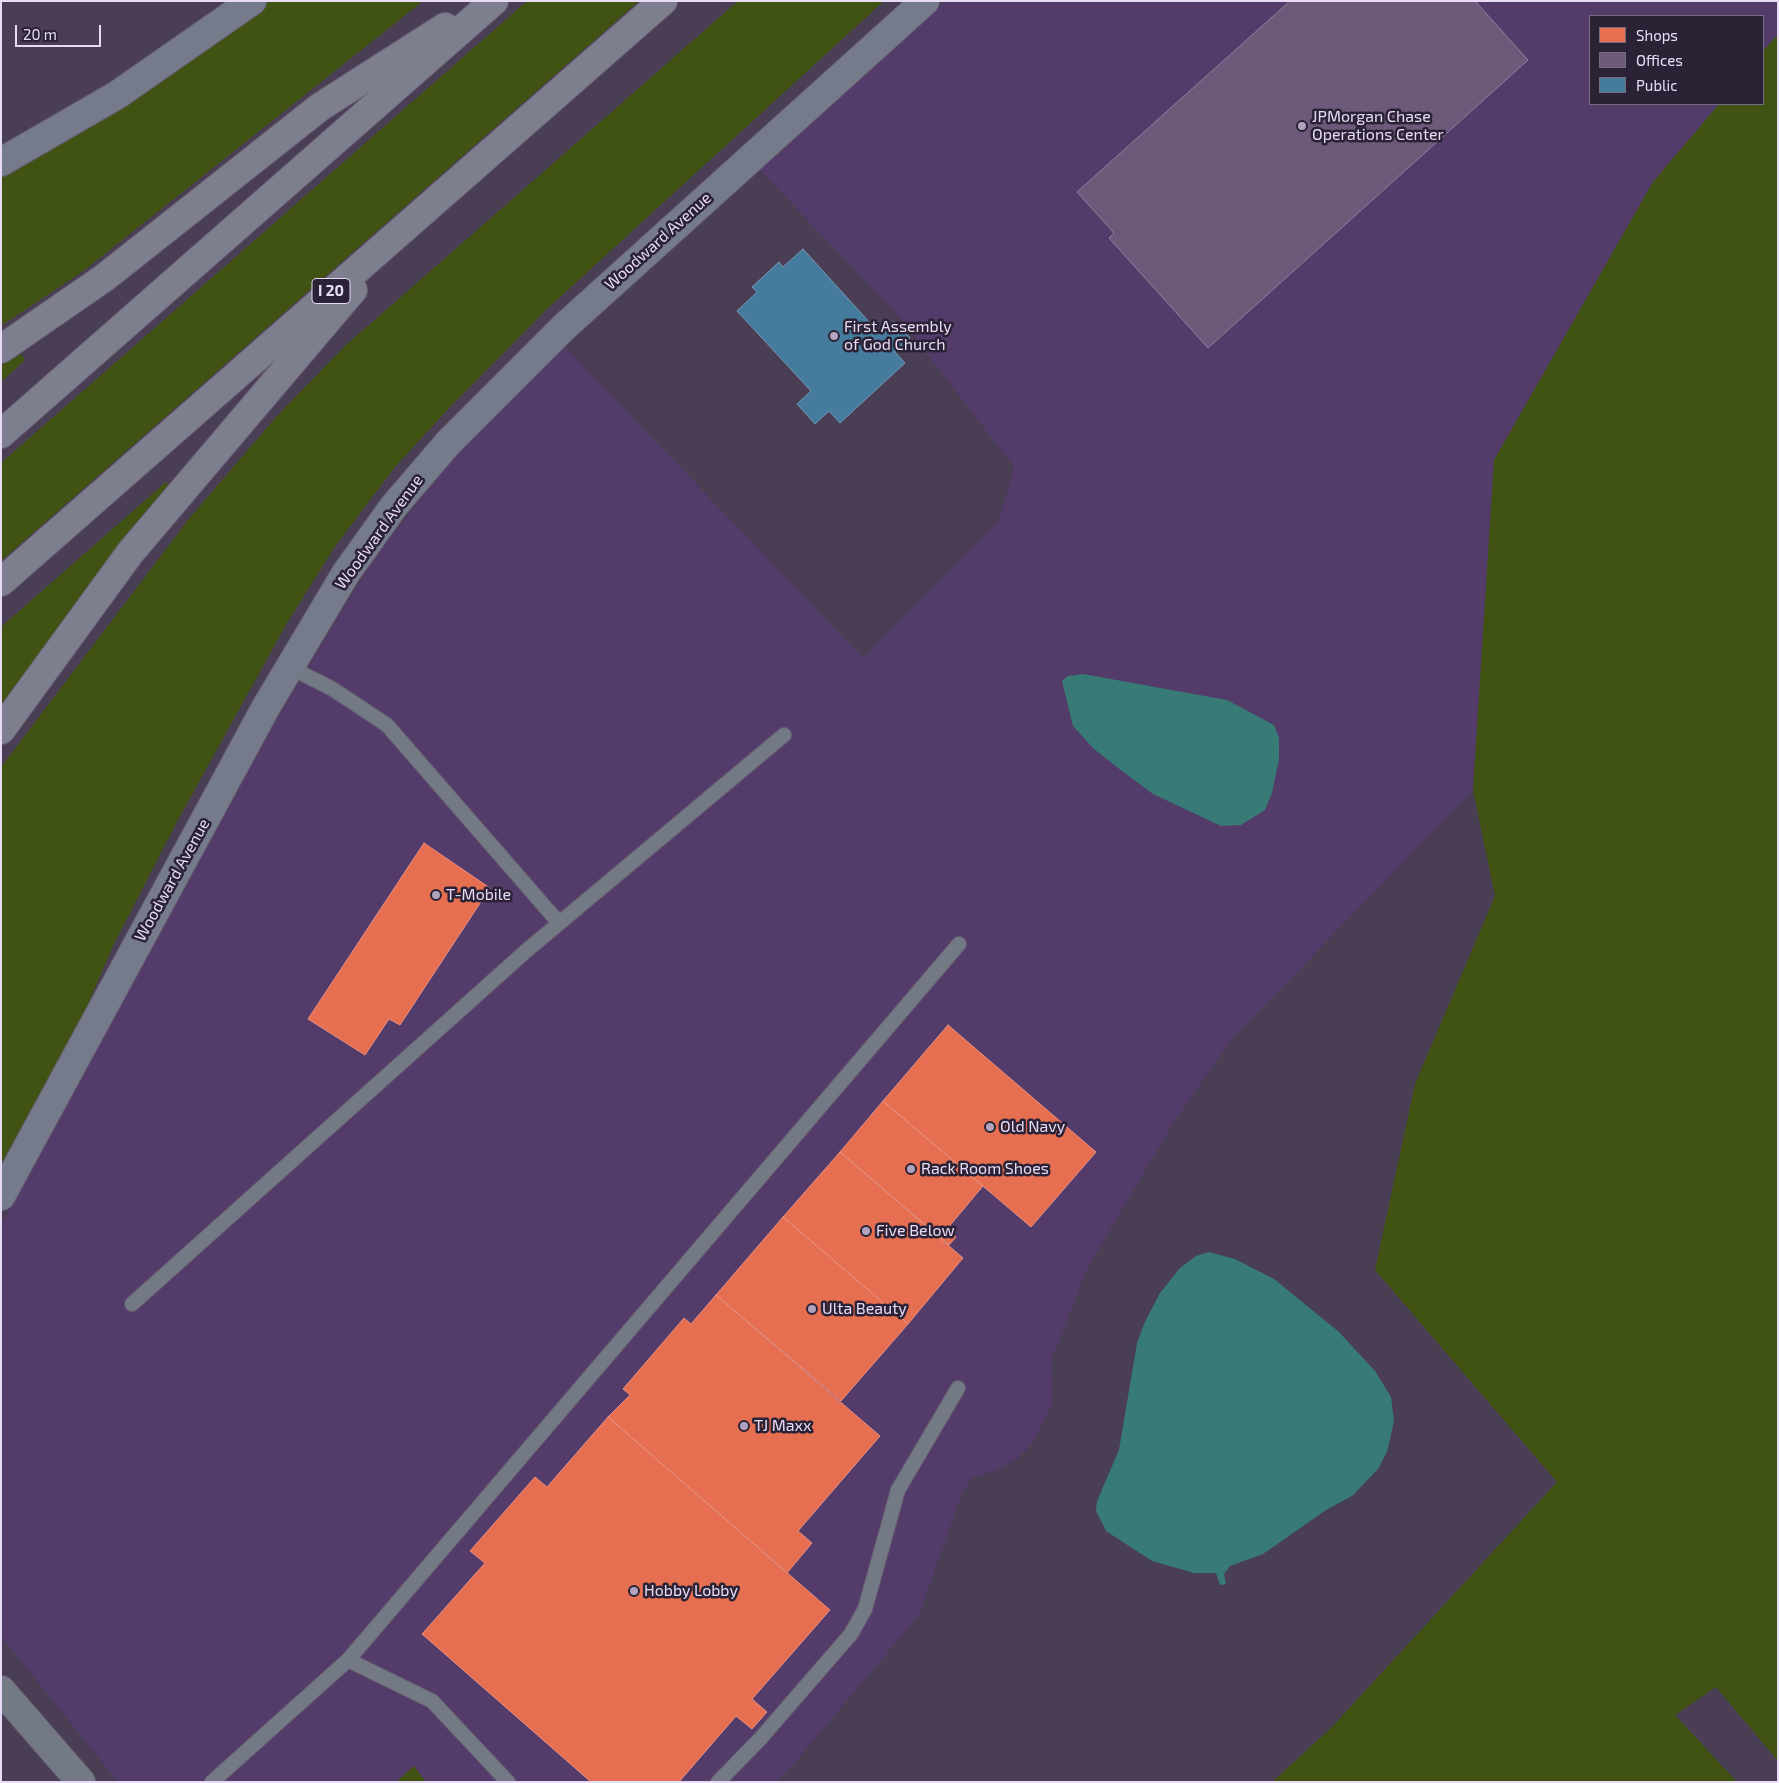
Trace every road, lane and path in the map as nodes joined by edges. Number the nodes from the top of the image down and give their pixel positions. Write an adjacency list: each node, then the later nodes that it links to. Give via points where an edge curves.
1 (252, 1): 6 (main road, via 117,95)
2 (484, 1): 8 (highway, via 320,107 104,278)
3 (494, 1): 9 (highway)
4 (663, 1): 7 (highway, I 20)
5 (925, 1): 11 (main road, Woodward Avenue, via 564,326 448,443 394,506 346,573)
6 (1, 162)
7 (416, 216): 10 (highway, I 20); 12 (highway, via 130,553)
8 (1, 349)
9 (1, 434)
10 (1, 582)
11 (289, 667): 14 (lane, via 331,688 387,725); 16 (main road, Woodward Avenue)
12 (1, 730)
13 (784, 735): 14 (lane)
14 (559, 922): 17 (lane)
15 (959, 944): 19 (lane)
16 (1, 1196)
17 (132, 1304)
18 (958, 1388): 24 (lane, via 898,1490 865,1609 851,1634)
19 (348, 1660): 22 (lane); 23 (lane, via 432,1701)
20 (1, 1690): 21 (street)
21 (81, 1782)
22 (212, 1782)
23 (508, 1782)
24 (718, 1782)

